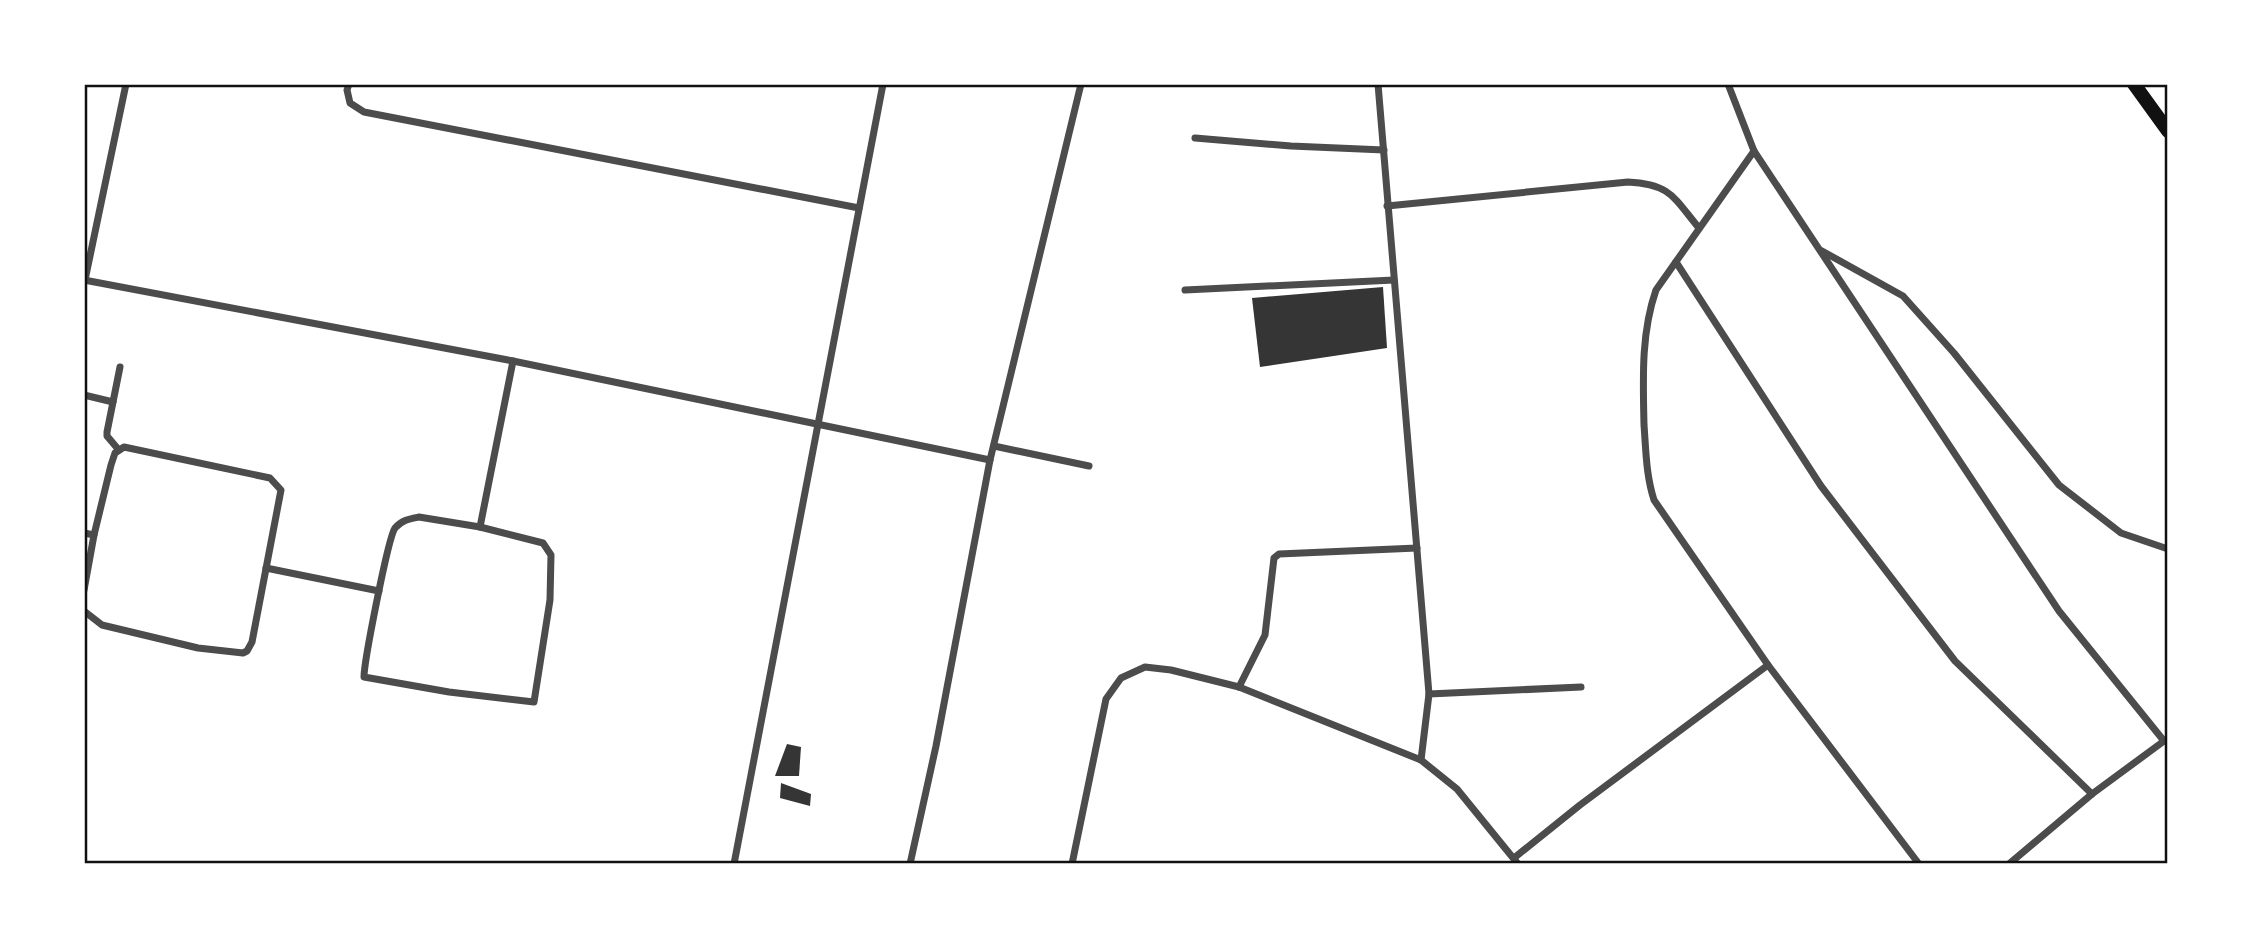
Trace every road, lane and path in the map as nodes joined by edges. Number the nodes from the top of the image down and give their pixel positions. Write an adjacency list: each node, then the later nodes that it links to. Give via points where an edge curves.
1 (127, 84): 17 (street)
2 (349, 84): 13 (street, via 350,103 364,111)
3 (883, 84): 13 (street)
4 (1081, 84): 25 (street)
5 (1378, 84): 10 (street)
6 (1728, 84): 11 (street)
7 (2134, 84): 8 (highway)
8 (2168, 131)
9 (1195, 138): 10 (street)
10 (1384, 150): 12 (street)
11 (1754, 151): 14 (street); 15 (street)
12 (1387, 206): 14 (street, via 1647,183 1666,190); 18 (street)
13 (859, 208): 24 (street)
14 (1699, 228): 16 (street)
15 (1819, 249): 33 (street, via 1903,296 2059,485 2121,533); 42 (street, via 2059,611)
16 (1676, 262): 38 (street, via 1656,290 1648,313 1642,375 1647,477 1654,500); 44 (street, via 1821,486 1955,661)
17 (84, 280): 20 (street)
18 (1394, 280): 19 (street); 32 (street)
19 (1185, 290)
20 (513, 361): 24 (street); 29 (street)
21 (120, 367): 23 (street)
22 (84, 395): 23 (street)
23 (113, 402): 26 (street, via 107,436)
24 (818, 423): 27 (street); 46 (street)
25 (994, 446): 27 (street); 28 (street)
26 (118, 449): 31 (street); 34 (street, via 270,478 279,484)
27 (990, 460): 47 (street)
28 (1088, 466)
29 (480, 527): 36 (street, via 405,519 393,530); 36 (street, via 543,543 551,555 551,600 534,702 366,679)
30 (84, 533): 31 (street)
31 (94, 535): 35 (street)
32 (1418, 548): 39 (street, via 1279,554 1271,562 1265,635); 41 (street)
33 (2168, 549)
34 (267, 568): 36 (street); 37 (street, via 252,642 243,653 198,648 102,625)
35 (84, 590)
36 (379, 591)
37 (84, 611)
38 (1768, 665): 45 (street, via 1591,797); 49 (street)
39 (1239, 687): 43 (street); 48 (street, via 1145,667 1121,678 1106,699)
40 (1581, 687): 41 (street)
41 (1429, 694): 43 (street)
42 (2166, 741): 44 (street)
43 (1421, 760): 45 (street, via 1457,789)
44 (2092, 794): 50 (street)
45 (1516, 861)
46 (733, 864)
47 (910, 864)
48 (1072, 864)
49 (1919, 864)
50 (2009, 864)

